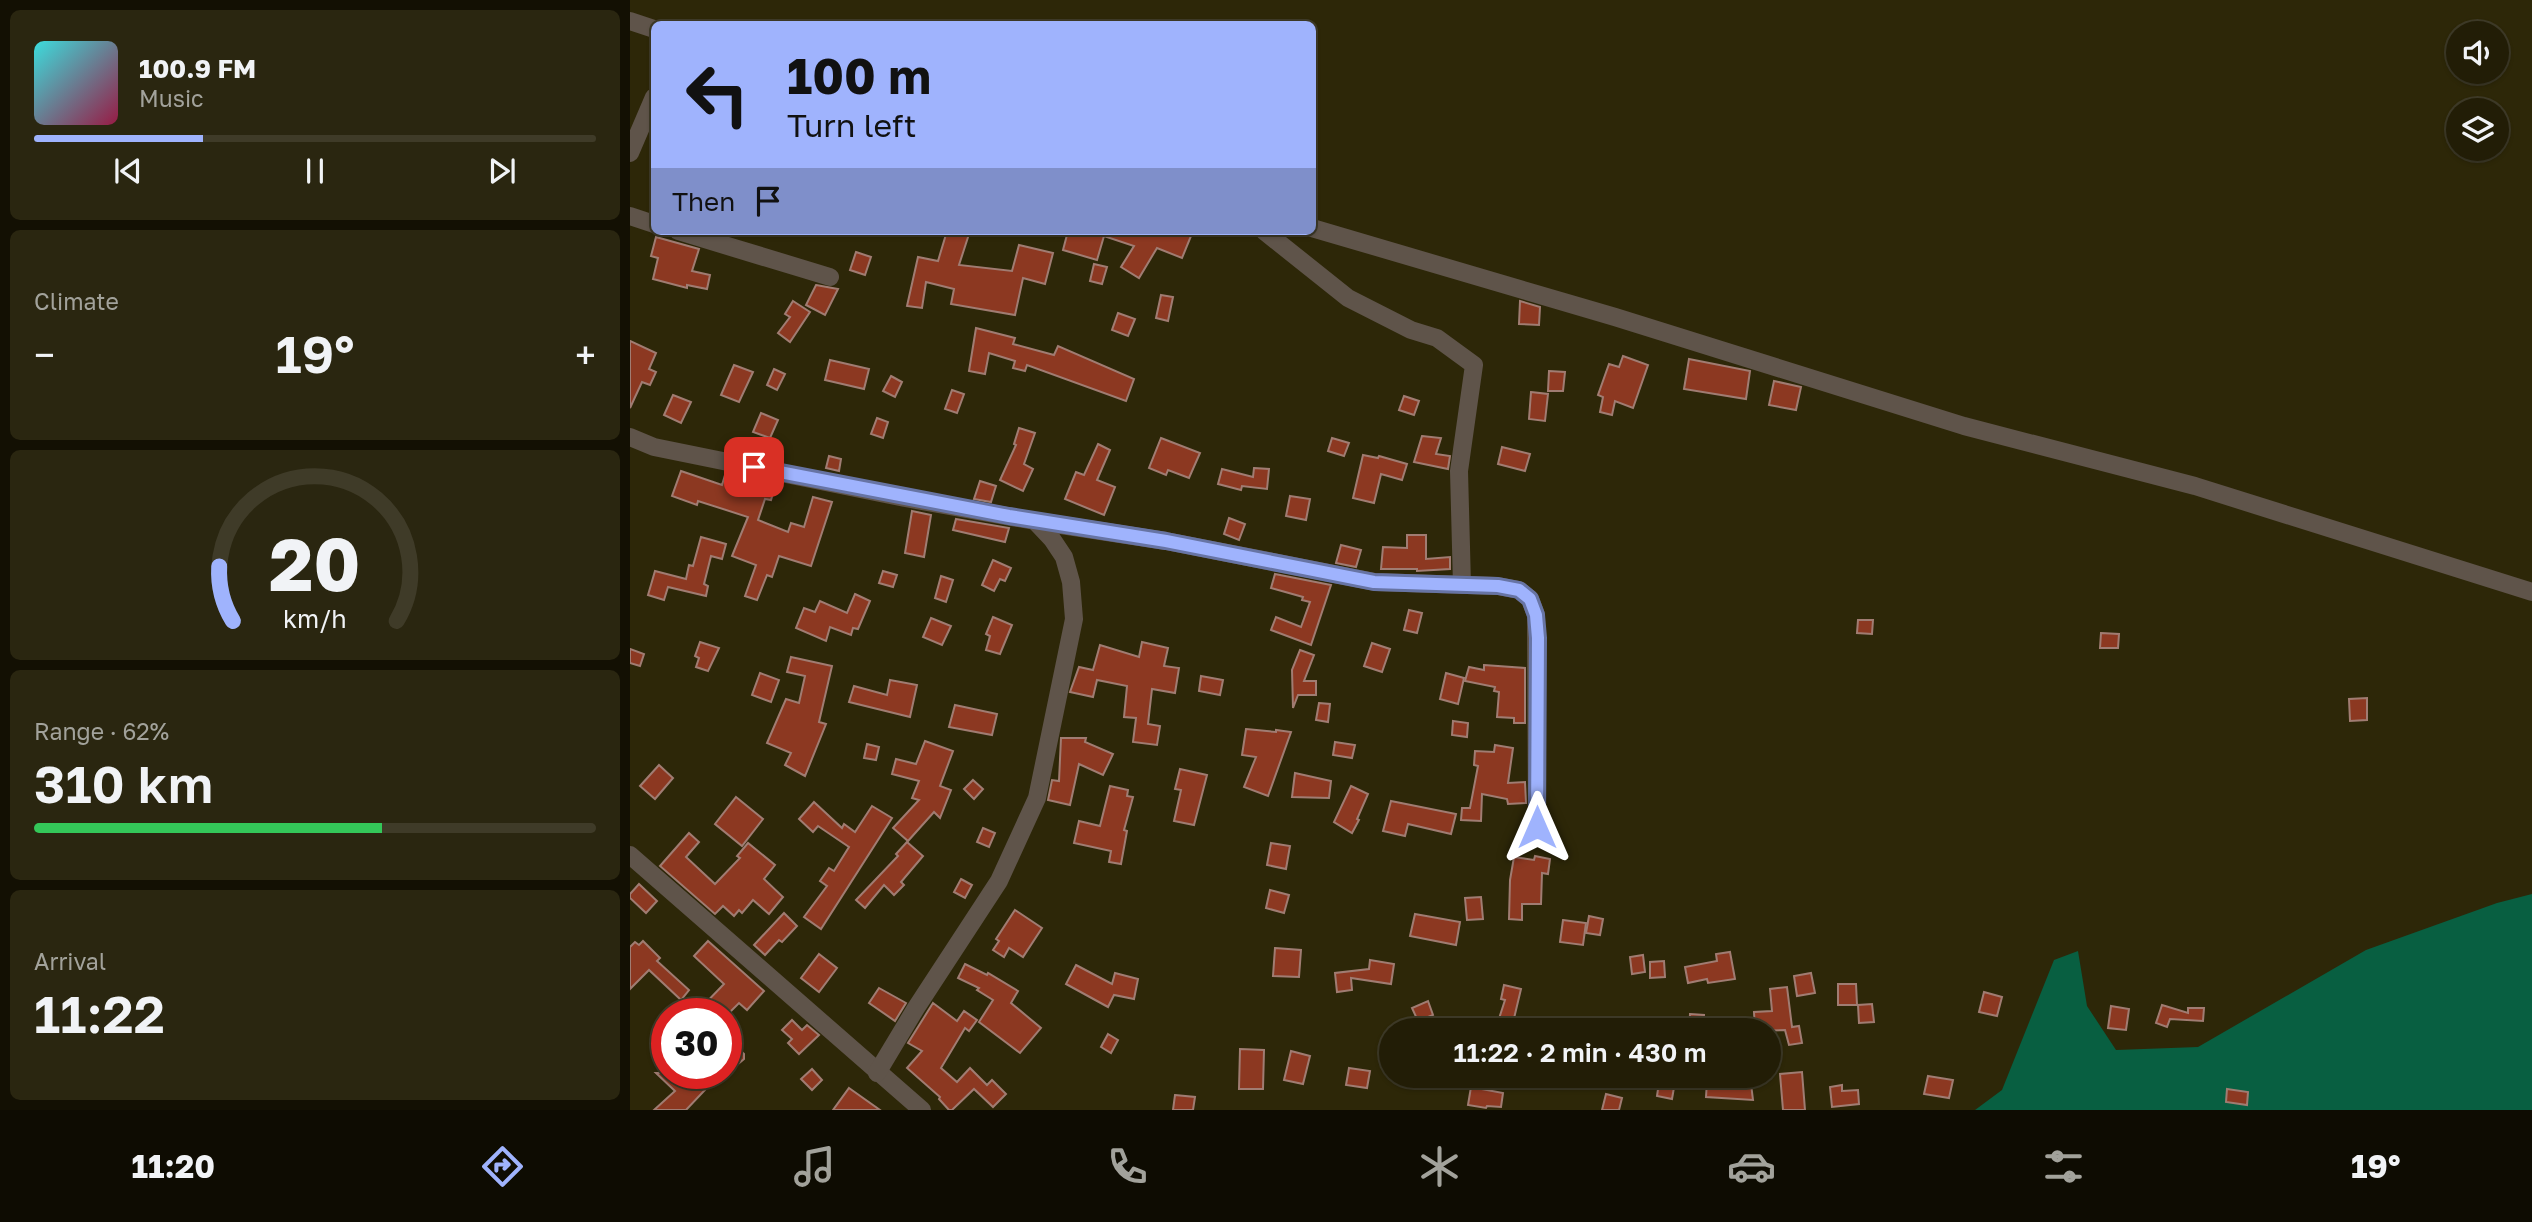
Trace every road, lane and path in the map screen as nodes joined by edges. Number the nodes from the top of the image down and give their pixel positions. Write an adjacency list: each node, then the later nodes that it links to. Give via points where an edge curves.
1 (630, 21): 2 (street)
2 (651, 28)
3 (651, 104): 4 (street)
4 (630, 153)
5 (630, 216): 6 (street)
6 (651, 223)
7 (1316, 229): 14 (street, via 1964,426 2208,490)
8 (691, 235): 10 (street)
9 (1269, 235): 13 (street, via 1348,298 1410,330 1437,338 1474,365 1460,471)
10 (830, 277)
11 (630, 437): 12 (street, via 667,450)
12 (1035, 521): 13 (street, via 1166,541 1374,582); 17 (street, via 1064,556 1074,619 1037,799 999,881)
13 (1462, 585): 15 (street, via 1519,590 1530,599 1536,615)
14 (2532, 592)
15 (1537, 827)
16 (630, 855): 17 (street)
17 (877, 1073): 18 (street)
18 (922, 1110)

